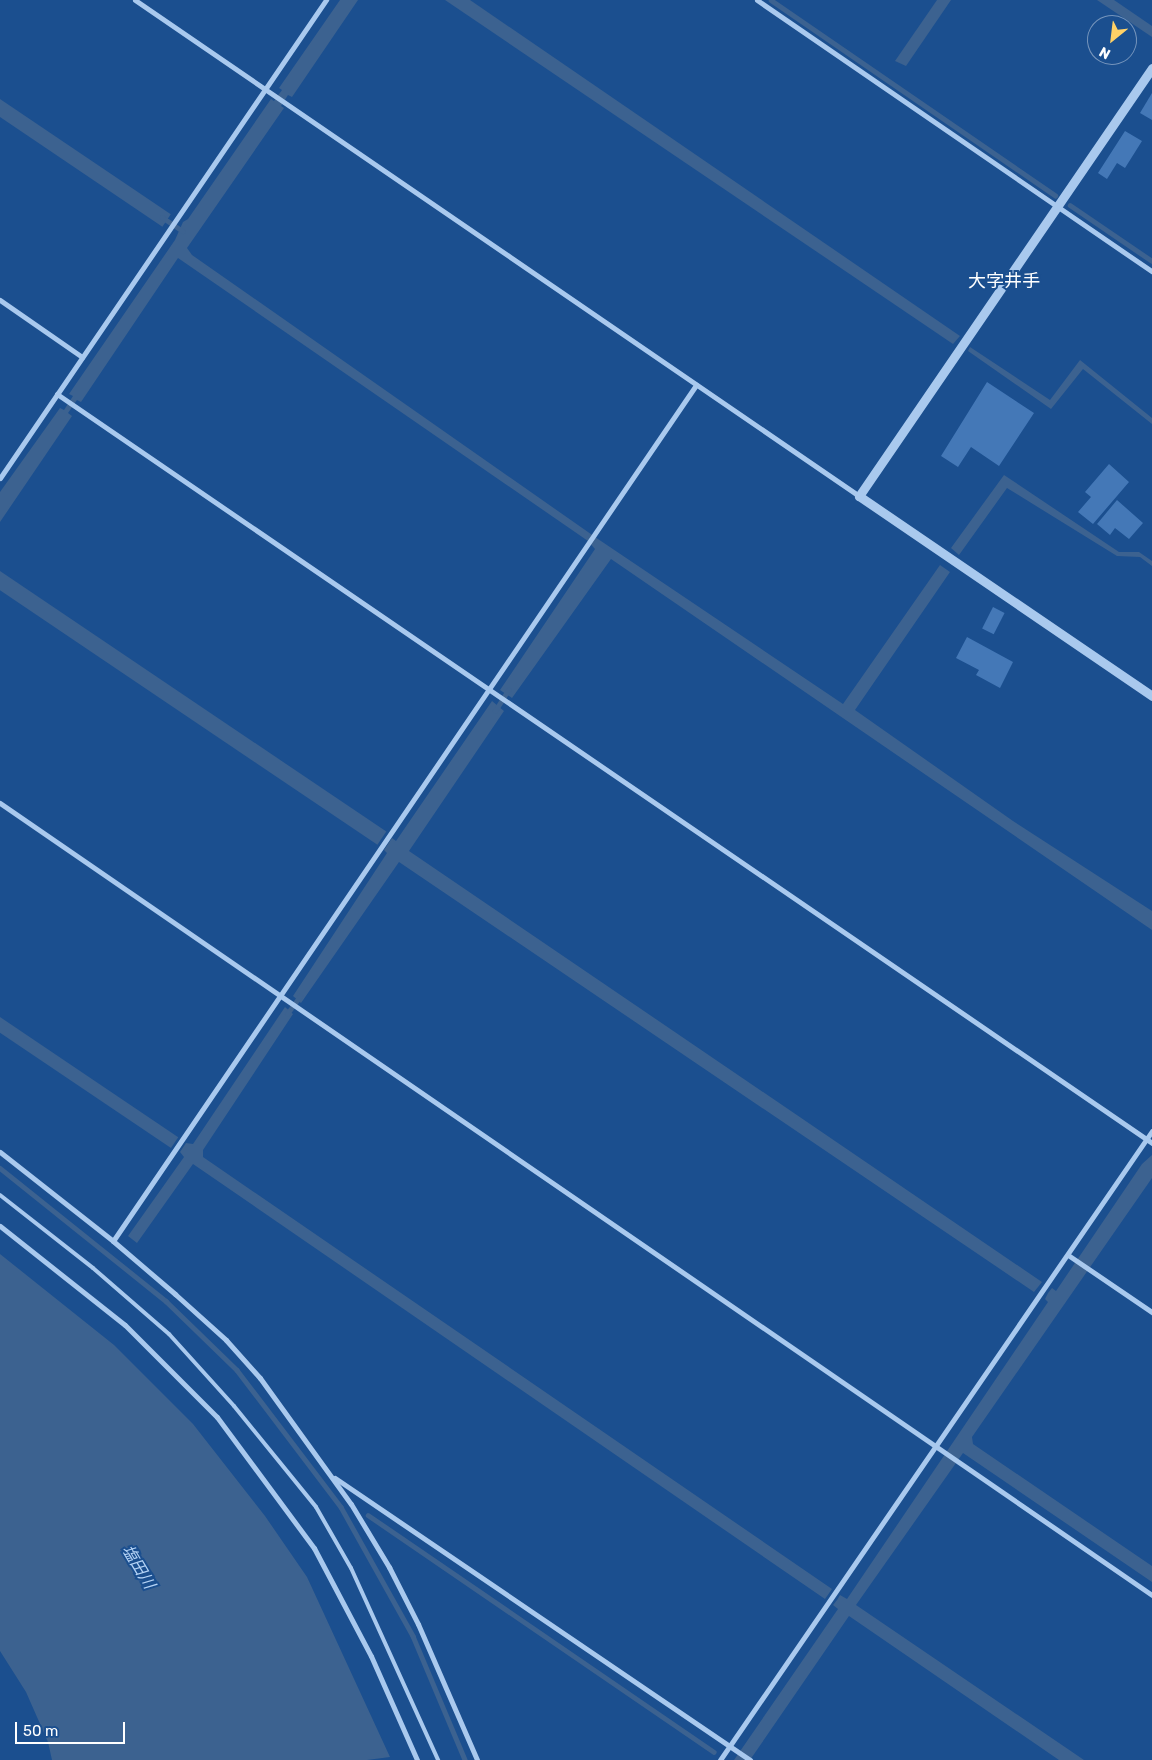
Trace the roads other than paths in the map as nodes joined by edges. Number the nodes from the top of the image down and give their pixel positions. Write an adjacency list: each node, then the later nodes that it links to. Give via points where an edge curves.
1 (135, 0): 5 (street)
2 (326, 0): 5 (street)
3 (757, 0): 6 (street)
4 (1152, 68): 6 (street)
5 (266, 88): 9 (street); 10 (street)
6 (1057, 206): 7 (street); 13 (street)
7 (1152, 271)
8 (0, 300): 9 (street)
9 (82, 357): 11 (street)
10 (696, 385): 13 (street); 14 (street)
11 (57, 394): 12 (street); 14 (street)
12 (0, 478)
13 (859, 496): 15 (street)
14 (488, 690): 17 (street); 19 (street)
15 (1152, 696)
16 (0, 803): 17 (street)
17 (280, 994): 24 (street); 27 (street)
18 (1152, 1131): 19 (street)
19 (1146, 1140): 20 (street); 25 (street)
20 (1152, 1144)
21 (0, 1152): 24 (street)
22 (0, 1195): 32 (lane, via 93,1268 169,1334 234,1406 316,1507 351,1568)
23 (0, 1226): 31 (street, via 125,1325 217,1417 319,1556 371,1656)
24 (113, 1240): 28 (street, via 226,1340 260,1378)
25 (1068, 1255): 26 (street); 27 (street)
26 (1152, 1312)
27 (937, 1446): 29 (street); 30 (street)
28 (332, 1477): 30 (street); 33 (street, via 389,1567 418,1624)
29 (1152, 1595)
30 (729, 1746): 34 (street); 35 (street)
31 (417, 1760)
32 (438, 1760)
33 (477, 1760)
34 (720, 1760)
35 (750, 1760)

